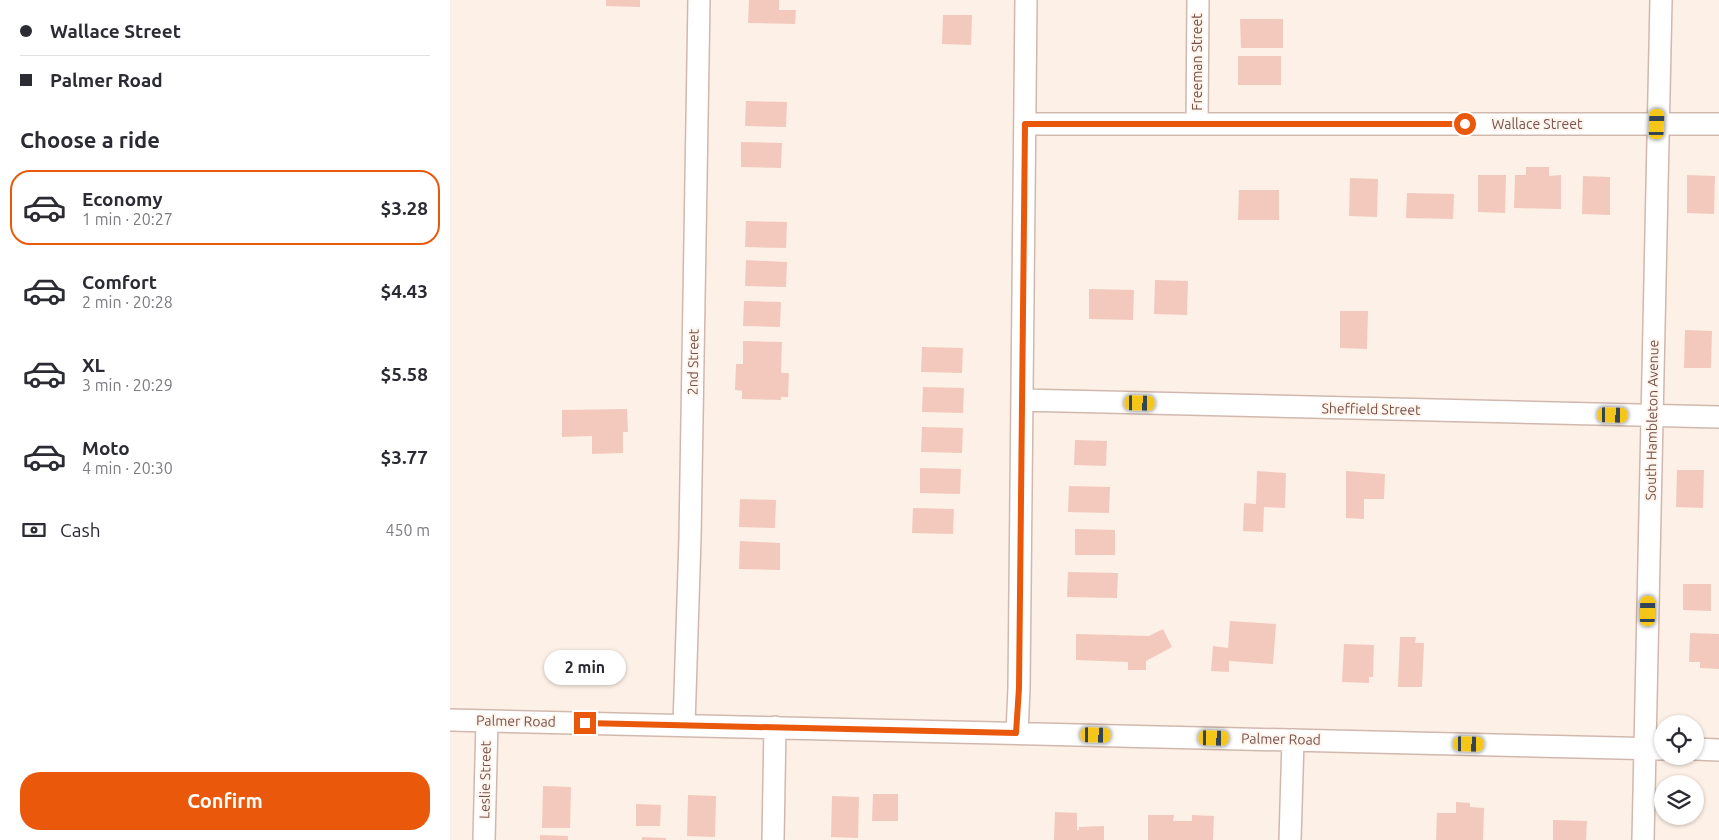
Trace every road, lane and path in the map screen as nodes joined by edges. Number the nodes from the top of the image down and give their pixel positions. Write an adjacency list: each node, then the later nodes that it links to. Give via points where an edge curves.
1 (699, 0): 14 (street, 2nd Street)
2 (1026, 0): 5 (street)
3 (1198, 0): 6 (street, Freeman Street)
4 (1661, 0): 7 (street, South Hambleton Avenue)
5 (1025, 124): 6 (street, Wallace Street); 9 (street)
6 (1197, 124): 7 (street, Wallace Street)
7 (1657, 124): 8 (street, Wallace Street); 10 (street, South Hambleton Avenue)
8 (1719, 124)
9 (1022, 400): 10 (street, Sheffield Street); 16 (street)
10 (1652, 416): 11 (street, Sheffield Street); 18 (street, South Hambleton Avenue)
11 (1719, 417)
12 (450, 720): 13 (street, Palmer Road)
13 (486, 721): 14 (street, Palmer Road); 21 (street, Leslie Street)
14 (684, 725): 15 (street, Palmer Road)
15 (775, 728): 16 (street, Palmer Road); 22 (street)
16 (1016, 733): 17 (street, Palmer Road)
17 (1293, 740): 18 (street, Palmer Road); 23 (street)
18 (1654, 748): 24 (street, South Hambleton Avenue)
19 (1704, 749): 20 (street)
20 (1719, 750)
21 (484, 840)
22 (773, 840)
23 (1290, 840)
24 (1643, 840)

